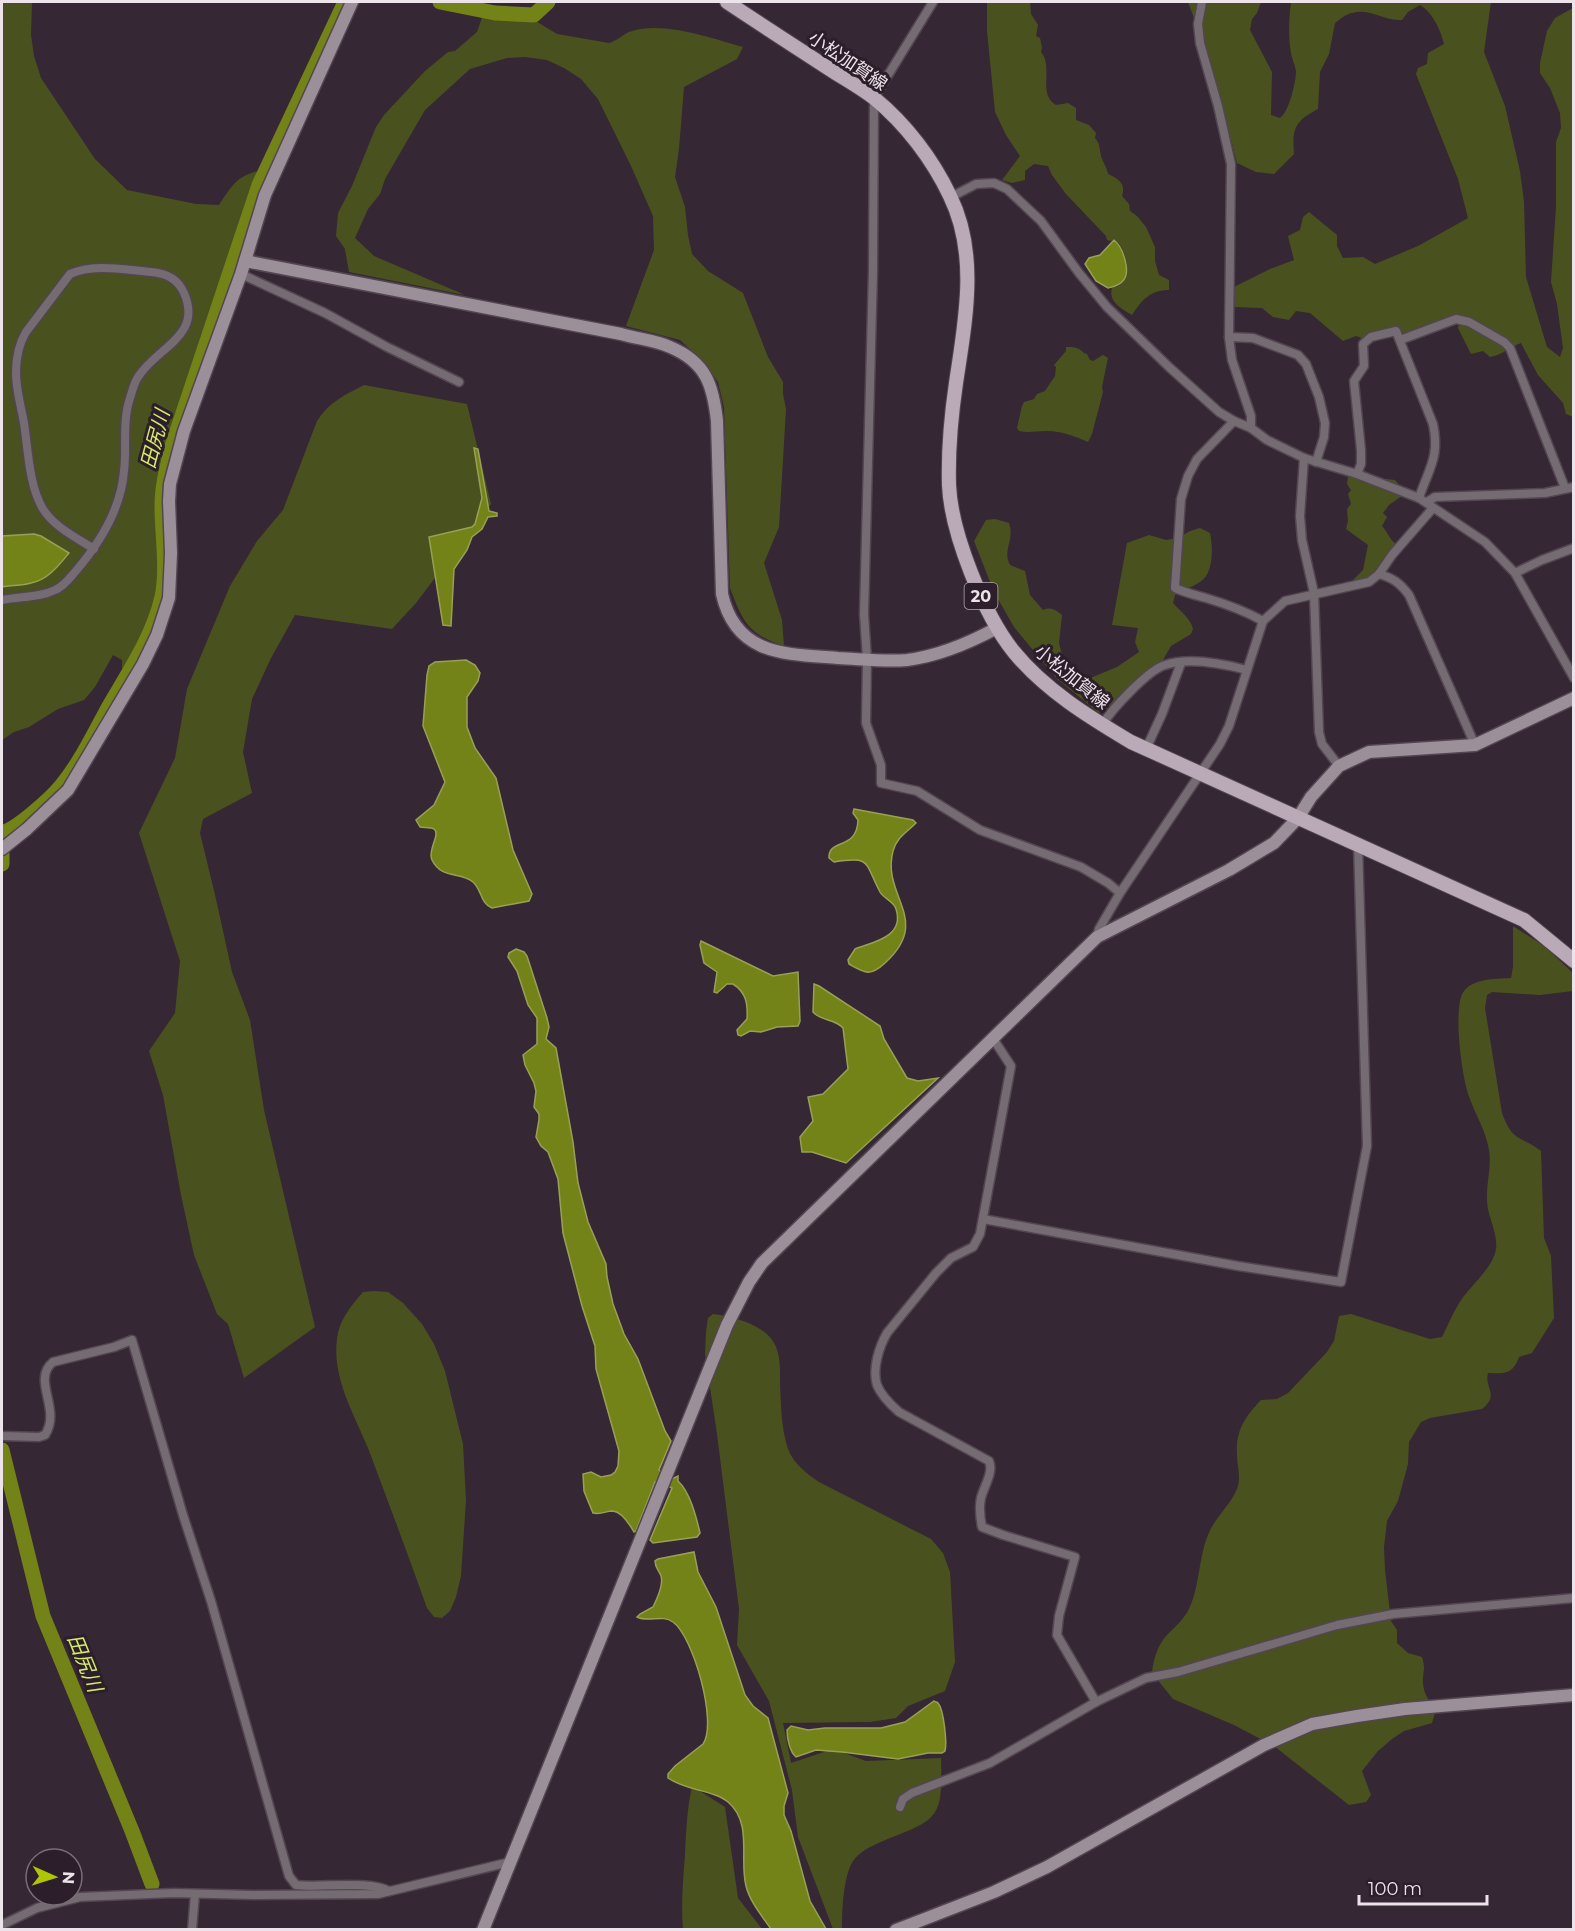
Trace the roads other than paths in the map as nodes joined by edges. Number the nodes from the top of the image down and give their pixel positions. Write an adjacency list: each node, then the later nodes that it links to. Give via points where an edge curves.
1 (352, 2): 7 (street, via 265,195)
2 (727, 2): 5 (main road, 小松加賀線 / 20)
3 (933, 2): 5 (street)
4 (1202, 2): 9 (street, via 1200,43 1232,164)
5 (874, 98): 6 (main road, 小松加賀線 / 20, via 905,128); 27 (street, via 864,614)
6 (951, 197): 12 (street, via 976,184 994,183 1007,189 1041,221 1107,307 1202,398); 26 (main road, 小松加賀線 / 20, via 965,242 968,278 964,340 952,412 949,488 966,559)
7 (245, 261): 8 (street); 27 (street, via 621,334 681,353 699,366 709,380 715,400 722,594 729,618 740,631 769,650)
8 (241, 274): 11 (street); 39 (street, via 195,397 174,467 169,501 169,598 157,635 68,790)
9 (1229, 337): 13 (street); 15 (street, via 1253,338 1298,355 1306,364 1325,423)
10 (1400, 340): 16 (street, via 1396,331 1371,337 1363,344 1364,366 1354,381 1361,450); 17 (street, via 1456,319 1504,342 1510,348); 18 (street, via 1436,436)
11 (459, 382)
12 (1234, 422): 13 (street); 25 (street, via 1203,452 1188,476 1181,500 1175,588)
13 (1251, 428): 14 (street)
14 (1304, 458): 15 (street); 23 (street, via 1300,516)
15 (1316, 462): 16 (street)
16 (1357, 474): 18 (street)
17 (1569, 488): 18 (street, via 1545,493 1436,497)
18 (1426, 503): 21 (street, via 1485,542); 22 (street)
19 (1574, 548): 21 (street)
20 (94, 549): 20 (street, via 63,528 42,507 35,489 17,391 17,355 26,332 70,274 92,268 156,272 174,279 181,287 189,318 185,328 138,377 126,414 122,489); 24 (street, via 56,590)
21 (1515, 573): 30 (street)
22 (1378, 574): 23 (street, via 1359,585); 33 (street, via 1394,579 1409,595)
23 (1314, 593): 25 (street, via 1285,601); 35 (street, via 1319,732 1322,744)
24 (2, 600)
25 (1263, 621): 29 (street)
26 (997, 628): 27 (street, via 943,652 907,660); 32 (main road, 小松加賀線 / 20, via 1038,677)
27 (867, 659): 40 (street, via 866,723 881,765 882,783 917,791 980,830 1081,867)
28 (1181, 663): 29 (street, via 1204,662); 32 (street, via 1168,663 1153,671 1110,712); 34 (street)
29 (1247, 670): 36 (street, via 1229,726)
30 (1574, 678)
31 (1574, 698): 33 (street)
32 (1102, 725): 34 (main road, 小松加賀線 / 20)
33 (1475, 745): 35 (street, via 1369,753)
34 (1146, 749): 36 (main road, 小松加賀線 / 20)
35 (1339, 766): 37 (street)
36 (1201, 774): 37 (main road, 小松加賀線 / 20); 40 (street)
37 (1298, 818): 38 (main road, 小松加賀線 / 20); 41 (street, via 1258,854)
38 (1358, 845): 42 (main road, 小松加賀線 / 20, via 1524,920); 44 (street, via 1367,1146 1341,1282)
39 (2, 849)
40 (1120, 893): 41 (street)
41 (1097, 937): 43 (street)
42 (1574, 961)
43 (992, 1037): 44 (street, via 1011,1066); 50 (street, via 762,1263 749,1282 727,1324)
44 (983, 1219): 48 (street, via 973,1247 951,1258 936,1273 887,1334 877,1356 877,1385 899,1412 989,1461 991,1468 981,1498 982,1527 1075,1557 1059,1616 1058,1635)
45 (2, 1436): 51 (street, via 45,1435 51,1407 45,1374 53,1362 132,1340 289,1876 296,1885 370,1886)
46 (1574, 1598): 48 (street, via 1393,1614 1337,1625 1146,1678)
47 (1574, 1695): 56 (street, via 1405,1709 1312,1724 1264,1745 1047,1867)
48 (1095, 1702): 49 (street, via 990,1763 912,1793 903,1798)
49 (900, 1807)
50 (510, 1862): 51 (street); 55 (street)
51 (389, 1891): 52 (street, via 336,1895)
52 (195, 1894): 53 (street, via 80,1897 37,1908); 54 (street)
53 (2, 1924)
54 (192, 1929)
55 (483, 1929)
56 (896, 1929)

